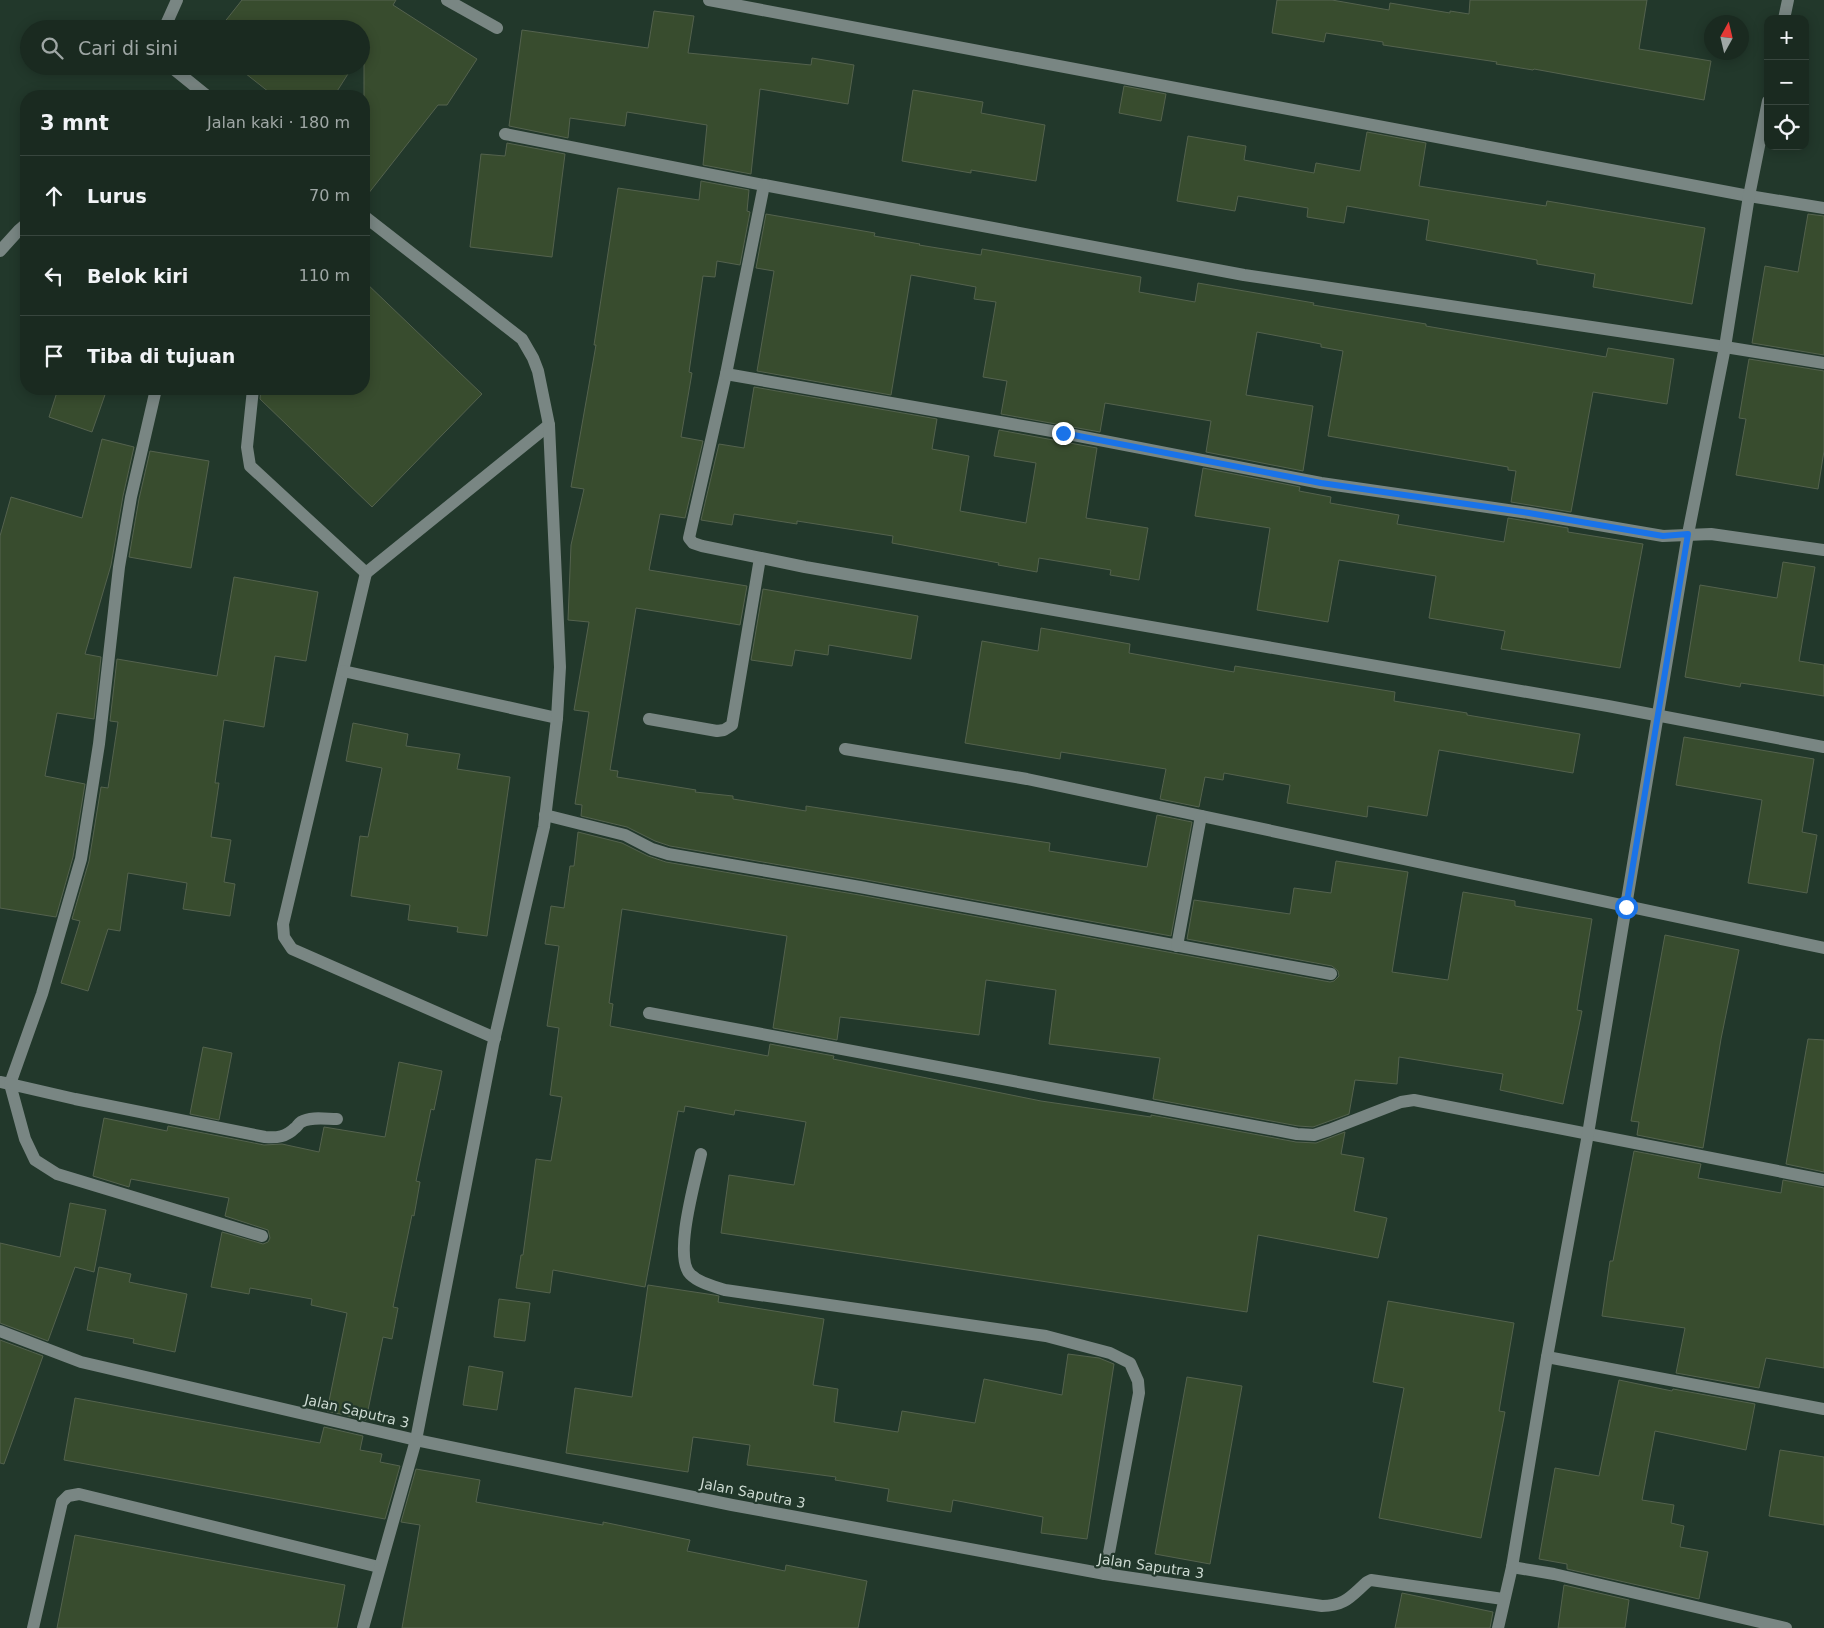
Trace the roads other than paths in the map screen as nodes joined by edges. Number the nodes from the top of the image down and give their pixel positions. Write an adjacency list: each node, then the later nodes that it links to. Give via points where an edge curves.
1 (177, 0): 6 (street)
2 (447, 0): 7 (street)
3 (709, 0): 13 (street)
4 (1788, 0): 5 (street)
5 (1785, 15)
6 (168, 20)
7 (497, 28)
8 (181, 75): 9 (street)
9 (200, 90)
10 (1767, 105): 13 (street)
11 (505, 134): 12 (street)
12 (764, 185): 18 (street, via 1244,275); 20 (street)
13 (1749, 196): 14 (street); 18 (street)
14 (1824, 208)
15 (370, 221): 23 (street, via 522,340 538,372)
16 (20, 229): 17 (street)
17 (0, 251)
18 (1725, 347): 19 (street); 24 (street)
19 (1824, 364)
20 (726, 374): 24 (street, via 1063,433 1321,483 1663,536); 26 (street, via 689,538 702,546)
21 (155, 395): 42 (street, via 119,567 99,744 81,859 42,994)
22 (253, 395): 27 (street, via 247,447 250,466)
23 (549, 425): 27 (street); 30 (street, via 560,667)
24 (1688, 534): 25 (street, via 1710,534); 29 (street)
25 (1824, 550)
26 (760, 558): 29 (street); 31 (street, via 732,725 717,731)
27 (366, 572): 28 (street)
28 (343, 671): 30 (street); 41 (street, via 283,924 284,937 292,949)
29 (1658, 715): 32 (street); 36 (street)
30 (557, 718): 34 (street)
31 (649, 719)
32 (1824, 747)
33 (845, 749): 35 (street, via 1027,779)
34 (545, 815): 37 (street, via 625,835 668,854); 41 (street)
35 (1201, 816): 36 (street); 37 (street)
36 (1626, 907): 38 (street); 44 (street)
37 (1177, 946): 39 (street)
38 (1824, 948)
39 (1330, 974)
40 (649, 1013): 44 (street, via 1297,1134 1330,1130 1400,1102 1414,1100)
41 (495, 1038): 51 (street)
42 (5, 1083): 43 (street, via 265,1137 280,1138 300,1122 315,1118); 47 (street, via 35,1160 57,1174)
43 (337, 1119)
44 (1588, 1134): 46 (street); 49 (street)
45 (701, 1154): 54 (street, via 683,1241 683,1260 689,1273 703,1283 725,1290 1046,1336 1110,1353 1130,1363 1140,1393)
46 (1824, 1180)
47 (262, 1236)
48 (0, 1331): 51 (street, Jalan Saputra 3, via 81,1362)
49 (1547, 1357): 50 (street); 52 (street)
50 (1824, 1409)
51 (416, 1440): 53 (street); 54 (street, Jalan Saputra 3, via 732,1505)
52 (1512, 1566): 55 (street); 59 (street)
53 (379, 1567): 56 (street, via 79,1494 68,1496 62,1502); 57 (street)
54 (1104, 1574): 55 (street, Jalan Saputra 3, via 1322,1606 1343,1603 1371,1580)
55 (1503, 1599): 58 (street)
56 (33, 1628)
57 (363, 1628)
58 (1498, 1628)
59 (1786, 1628)

